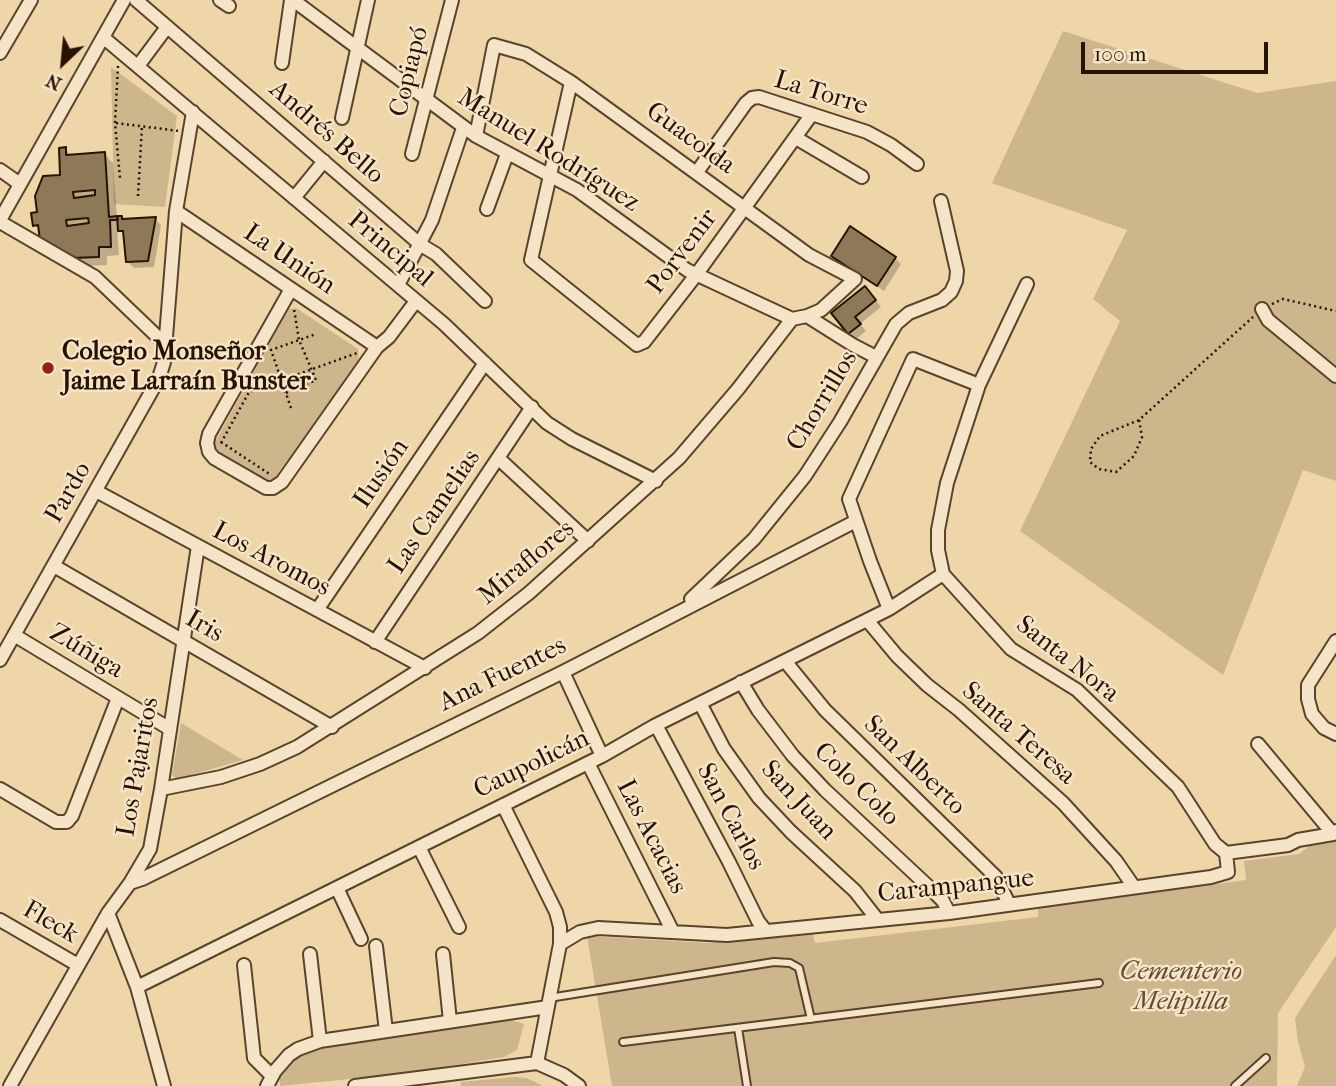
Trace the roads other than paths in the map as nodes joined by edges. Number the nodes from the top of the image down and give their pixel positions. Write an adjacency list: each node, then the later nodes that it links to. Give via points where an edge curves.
1 (31, 0): 10 (street)
2 (124, 0): 8 (street)
3 (136, 0): 7 (street, Andrés Bello)
4 (292, 0): 9 (street, Manuel Rodríguez); 11 (street)
5 (368, 0): 9 (street)
6 (452, 0): 14 (street, Copiapó)
7 (167, 27): 12 (street); 23 (street, Andrés Bello)
8 (104, 38): 12 (street, Principal); 29 (street)
9 (358, 49): 14 (street, Manuel Rodríguez); 17 (street)
10 (0, 54)
11 (282, 63)
12 (138, 66): 15 (street, Principal)
13 (571, 82): 19 (street, Guacolda, via 537,59 494,45); 26 (street, Guacolda); 27 (street)
14 (427, 101): 18 (street, Manuel Rodríguez); 21 (street, Copiapó)
15 (192, 112): 30 (street, Principal); 34 (street, Pardo)
16 (812, 114): 20 (street, Porvenir); 24 (street, La Torre, via 874,135); 26 (street, La Torre, via 752,98)
17 (342, 118)
18 (463, 128): 19 (street, Manuel Rodríguez); 36 (street)
19 (476, 136): 22 (street, Manuel Rodríguez)
20 (796, 138): 28 (street); 32 (street, Porvenir)
21 (412, 154)
22 (507, 154): 27 (street, Manuel Rodríguez); 33 (street)
23 (324, 161): 30 (street); 36 (street, Andrés Bello)
24 (917, 164)
25 (0, 170): 29 (street)
26 (697, 172): 32 (street, Guacolda)
27 (550, 177): 37 (street, Manuel Rodríguez, via 577,190); 37 (street, Porvenir, via 531,260 637,345)
28 (862, 177)
29 (20, 184): 35 (street)
30 (294, 198): 39 (street, Principal)
31 (941, 201): 48 (street, Chorrillos, via 956,266 954,287 942,300 903,317)
32 (744, 208): 37 (street, Porvenir); 44 (street, Guacolda, via 809,255 855,279 821,310)
33 (487, 209)
34 (176, 211): 40 (street, La Unión); 46 (street, Pardo)
35 (0, 221): 46 (street, via 95,277)
36 (421, 244): 39 (street); 41 (street, Andrés Bello)
37 (696, 275): 45 (street, Manuel Rodríguez)
38 (1027, 284): 51 (street)
39 (398, 285): 42 (street, Principal)
40 (290, 289): 47 (street, La Unión); 47 (street, via 209,435 207,448 214,458 266,488 282,482)
41 (485, 300)
42 (416, 301): 47 (street); 49 (street, Principal)
43 (1262, 309): 50 (street, via 1268,320)
44 (807, 316): 45 (street); 48 (street)
45 (792, 319): 54 (street, Miraflores, via 707,427)
46 (164, 343): 55 (street, Pardo, via 159,378)
47 (377, 347)
48 (876, 357): 63 (street, Chorrillos, via 834,433 787,499 739,555)
49 (485, 362): 52 (street, Principal); 62 (street, Ilusión)
50 (1336, 376)
51 (979, 385): 56 (street, via 913,359 849,499); 60 (street, via 942,507 938,550)
52 (532, 407): 53 (street, Las Camelias); 54 (street, Principal, via 558,432)
53 (498, 458): 57 (street); 67 (street, Las Camelias)
54 (656, 481): 57 (street, Miraflores)
55 (96, 491): 58 (street, Los Aromos); 59 (street, Pardo)
56 (856, 521): 61 (street); 63 (street, Ana Fuentes)
57 (588, 541): 71 (street, Miraflores, via 504,614)
58 (198, 546): 62 (street, Los Aromos); 66 (street, Los Pajaritos)
59 (54, 566): 65 (street, Pardo); 66 (street, Iris)
60 (943, 574): 61 (street, Caupolicán); 88 (street, Santa Nora, via 1011,649 1077,690 1178,787 1215,844)
61 (889, 609): 64 (street, Caupolicán)
62 (317, 610): 67 (street, Los Aromos)
63 (674, 613): 72 (street, Ana Fuentes)
64 (867, 620): 70 (street, Caupolicán); 92 (street, Santa Teresa, via 927,685 1063,803)
65 (14, 635): 69 (street, Pardo); 74 (street, Zúñiga)
66 (183, 641): 77 (street, Iris); 78 (street, Los Pajaritos)
67 (375, 642): 71 (street, Los Aromos)
68 (1336, 642): 79 (street, via 1308,685 1312,714)
69 (0, 660)
70 (785, 661): 73 (street, Caupolicán); 94 (street, San Alberto, via 825,710 996,877)
71 (425, 668): 77 (street, Miraflores)
72 (563, 672): 81 (street); 90 (street, Ana Fuentes)
73 (741, 682): 75 (street, Caupolicán); 96 (street, Colo Colo, via 793,755 943,901)
74 (118, 698): 78 (street, Zúñiga); 83 (street, via 67,822 56,822)
75 (700, 703): 76 (street, Caupolicán); 97 (street, San Juan, via 724,749 759,798 855,891)
76 (656, 725): 81 (street, Caupolicán); 100 (street, San Carlos)
77 (332, 727): 84 (street, Miraflores, via 260,764)
78 (170, 729): 84 (street, Los Pajaritos)
79 (1336, 734)
80 (1258, 744): 86 (street)
81 (602, 756): 82 (street, Caupolicán)
82 (588, 763): 85 (street, Caupolicán); 101 (street, Las Acacias)
83 (0, 789)
84 (161, 789): 89 (street, Los Pajaritos)
85 (503, 805): 87 (street, Caupolicán); 103 (street, via 556,912)
86 (1335, 832): 88 (street, via 1288,845)
87 (419, 847): 93 (street, Caupolicán); 99 (street)
88 (1226, 853): 92 (street, Carampangue, via 1228,872)
89 (146, 858): 90 (street); 91 (street, Los Pajaritos)
90 (166, 866): 91 (street, Ana Fuentes)
91 (130, 883): 95 (street, Los Pajaritos)
92 (1134, 887): 94 (street, Carampangue)
93 (337, 888): 102 (street); 110 (street, Caupolicán)
94 (1009, 905): 96 (street, Carampangue)
95 (108, 913): 107 (street, Los Pajaritos); 110 (street)
96 (949, 913): 97 (street, Carampangue)
97 (877, 919): 100 (street, Carampangue)
98 (0, 920): 107 (street, Fleck)
99 (459, 927)
100 (765, 930): 101 (street, Carampangue)
101 (673, 932): 103 (street, Carampangue, via 598,928)
102 (361, 939)
103 (560, 944): 111 (street)
104 (376, 946): 115 (street)
105 (310, 954): 116 (street)
106 (443, 954): 113 (street)
107 (78, 965): 122 (street, Los Pajaritos)
108 (244, 965): 120 (street, via 254,1058)
109 (1099, 983): 112 (lane)
110 (136, 987): 123 (street)
111 (549, 1002): 112 (lane, via 774,962 790,963 799,968); 113 (street); 119 (street)
112 (811, 1019): 114 (lane)
113 (450, 1021): 115 (street)
114 (738, 1028): 117 (lane); 126 (lane)
115 (386, 1031): 116 (street)
116 (320, 1041): 120 (street, via 289,1055)
117 (623, 1042)
118 (1266, 1058): 127 (lane)
119 (537, 1063): 121 (street); 125 (street)
120 (269, 1081)
121 (425, 1082): 124 (street)
122 (10, 1086)
123 (164, 1086)
124 (355, 1086)
125 (579, 1086)
126 (747, 1086)
127 (1235, 1086)

